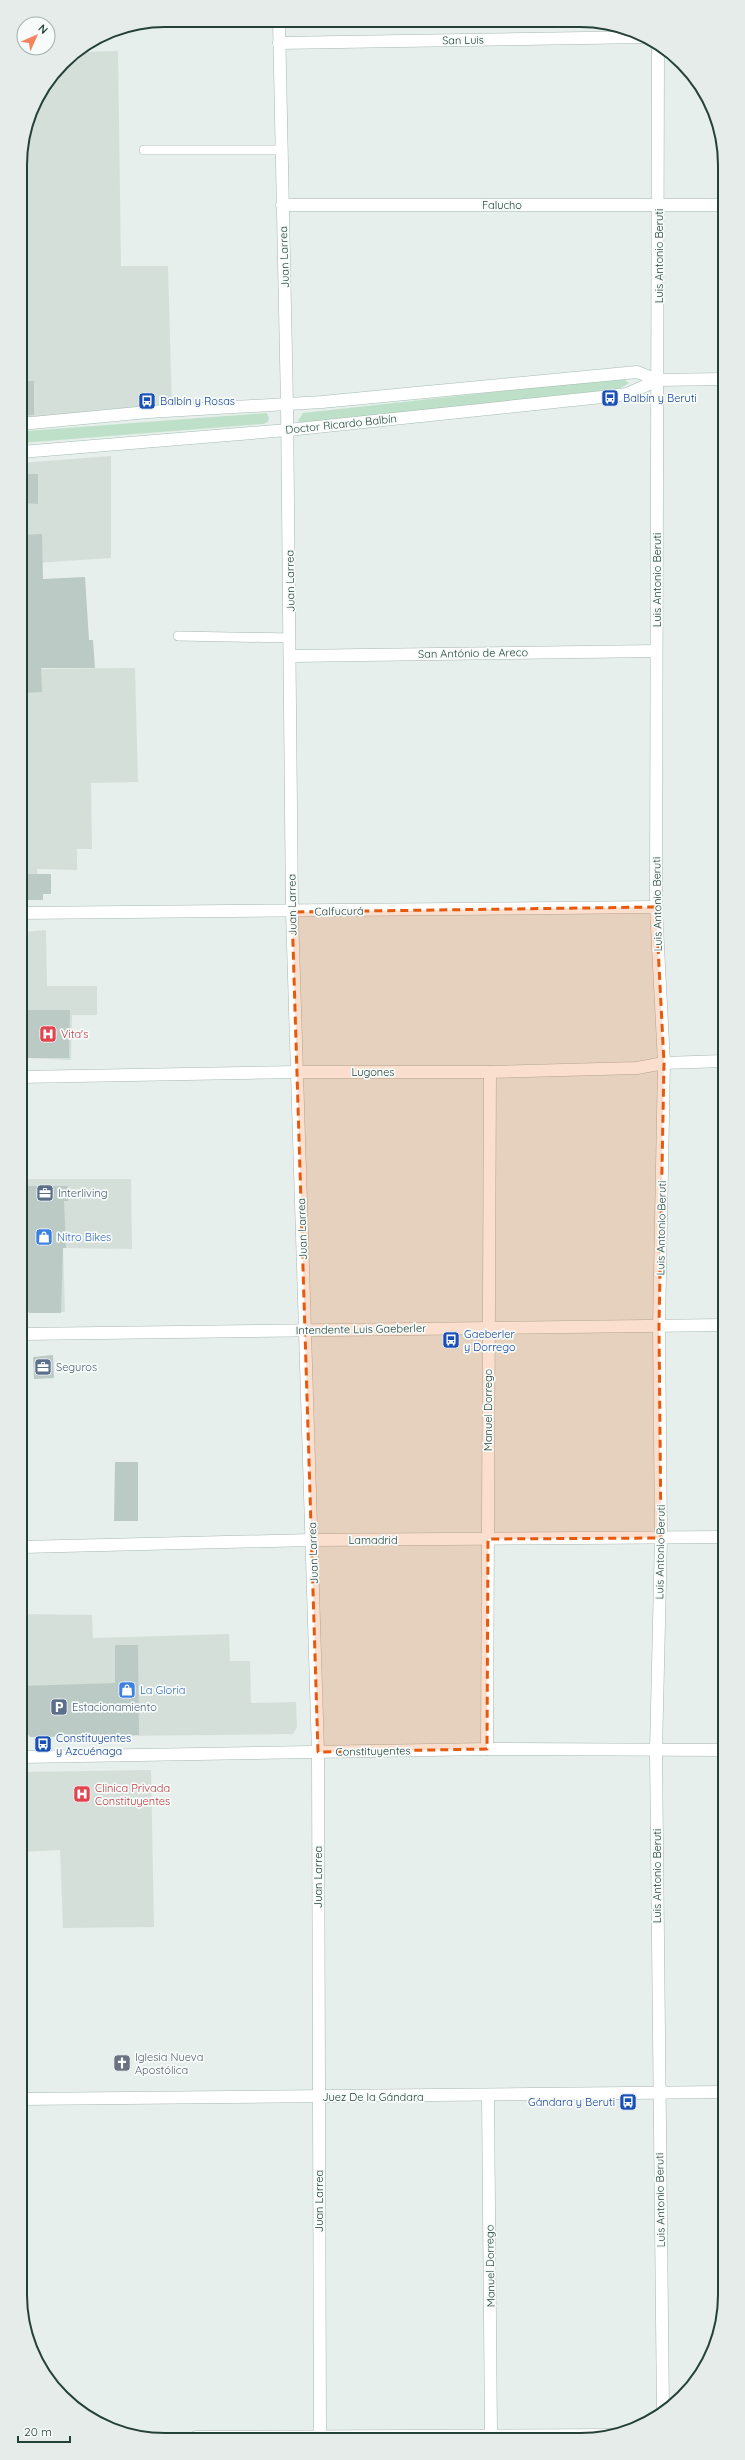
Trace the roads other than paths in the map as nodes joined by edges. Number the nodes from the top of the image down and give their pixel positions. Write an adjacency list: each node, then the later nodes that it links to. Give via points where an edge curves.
1 (279, 27): 3 (street, Juan Larrea)
2 (632, 37): 3 (street, San Luis)
3 (279, 43): 6 (street, Juan Larrea)
4 (658, 52): 8 (street, Luis Antonio Beruti)
5 (144, 150): 6 (lane)
6 (281, 150): 7 (street, Juan Larrea)
7 (282, 205): 8 (street, Falucho); 12 (street, Juan Larrea)
8 (659, 205): 9 (street, Falucho); 11 (street, Luis Antonio Beruti)
9 (718, 205)
10 (718, 378): 11 (street, Doctor Ricardo Balbín)
11 (658, 380): 12 (street, Doctor Ricardo Balbín, via 637,372); 14 (street, Doctor Ricardo Balbín, via 627,394); 18 (street, Luis Antonio Beruti)
12 (287, 404): 13 (street, Doctor Ricardo Balbín, via 148,412); 14 (street, Juan Larrea)
13 (27, 423)
14 (288, 430): 15 (street, Doctor Ricardo Balbín); 17 (street, Juan Larrea)
15 (27, 452)
16 (178, 636): 17 (lane)
17 (290, 638): 19 (street, Juan Larrea)
18 (656, 651): 19 (street, San António de Areco); 20 (street, Luis Antonio Beruti)
19 (291, 656): 21 (street, Juan Larrea)
20 (656, 907): 21 (street, Calfucurá); 24 (street, Luis Antonio Beruti)
21 (292, 912): 22 (street, Calfucurá); 25 (street, Juan Larrea)
22 (27, 913)
23 (718, 1061): 24 (street, Lugones)
24 (664, 1063): 26 (street, Lugones, via 637,1068); 29 (street, Luis Antonio Beruti)
25 (297, 1072): 26 (street, Lugones); 27 (street, Lugones); 31 (street, Juan Larrea)
26 (490, 1072): 30 (street, Manuel Dorrego)
27 (27, 1077)
28 (718, 1325): 29 (street, Intendente Luis Gaeberler)
29 (659, 1326): 30 (street, Intendente Luis Gaeberler); 34 (street, Luis Antonio Beruti)
30 (488, 1327): 31 (street, Intendente Luis Gaeberler); 36 (street, Manuel Dorrego)
31 (306, 1329): 32 (street, Intendente Luis Gaeberler); 35 (street, Juan Larrea)
32 (27, 1334)
33 (718, 1537): 34 (street, Lamadrid)
34 (661, 1538): 36 (street, Lamadrid); 40 (street, Luis Antonio Beruti)
35 (312, 1540): 36 (street, Lamadrid); 37 (street, Lamadrid); 41 (street, Juan Larrea)
36 (488, 1540): 38 (street, Manuel Dorrego)
37 (27, 1547)
38 (487, 1749): 40 (street, Constituyentes); 41 (street, Constituyentes)
39 (718, 1750): 40 (street, Constituyentes)
40 (656, 1751): 44 (street, Luis Antonio Beruti)
41 (318, 1752): 42 (street, Constituyentes); 46 (street, Juan Larrea)
42 (27, 1757)
43 (718, 2092): 44 (street, Juez De la Gándara)
44 (659, 2093): 45 (street, Juez De la Gándara); 48 (street, Luis Antonio Beruti)
45 (488, 2096): 46 (street, Juez De la Gándara); 50 (street, Manuel Dorrego)
46 (318, 2097): 47 (street, Juez De la Gándara); 49 (street, Juan Larrea)
47 (27, 2100)
48 (663, 2405)
49 (320, 2433)
50 (491, 2433)

